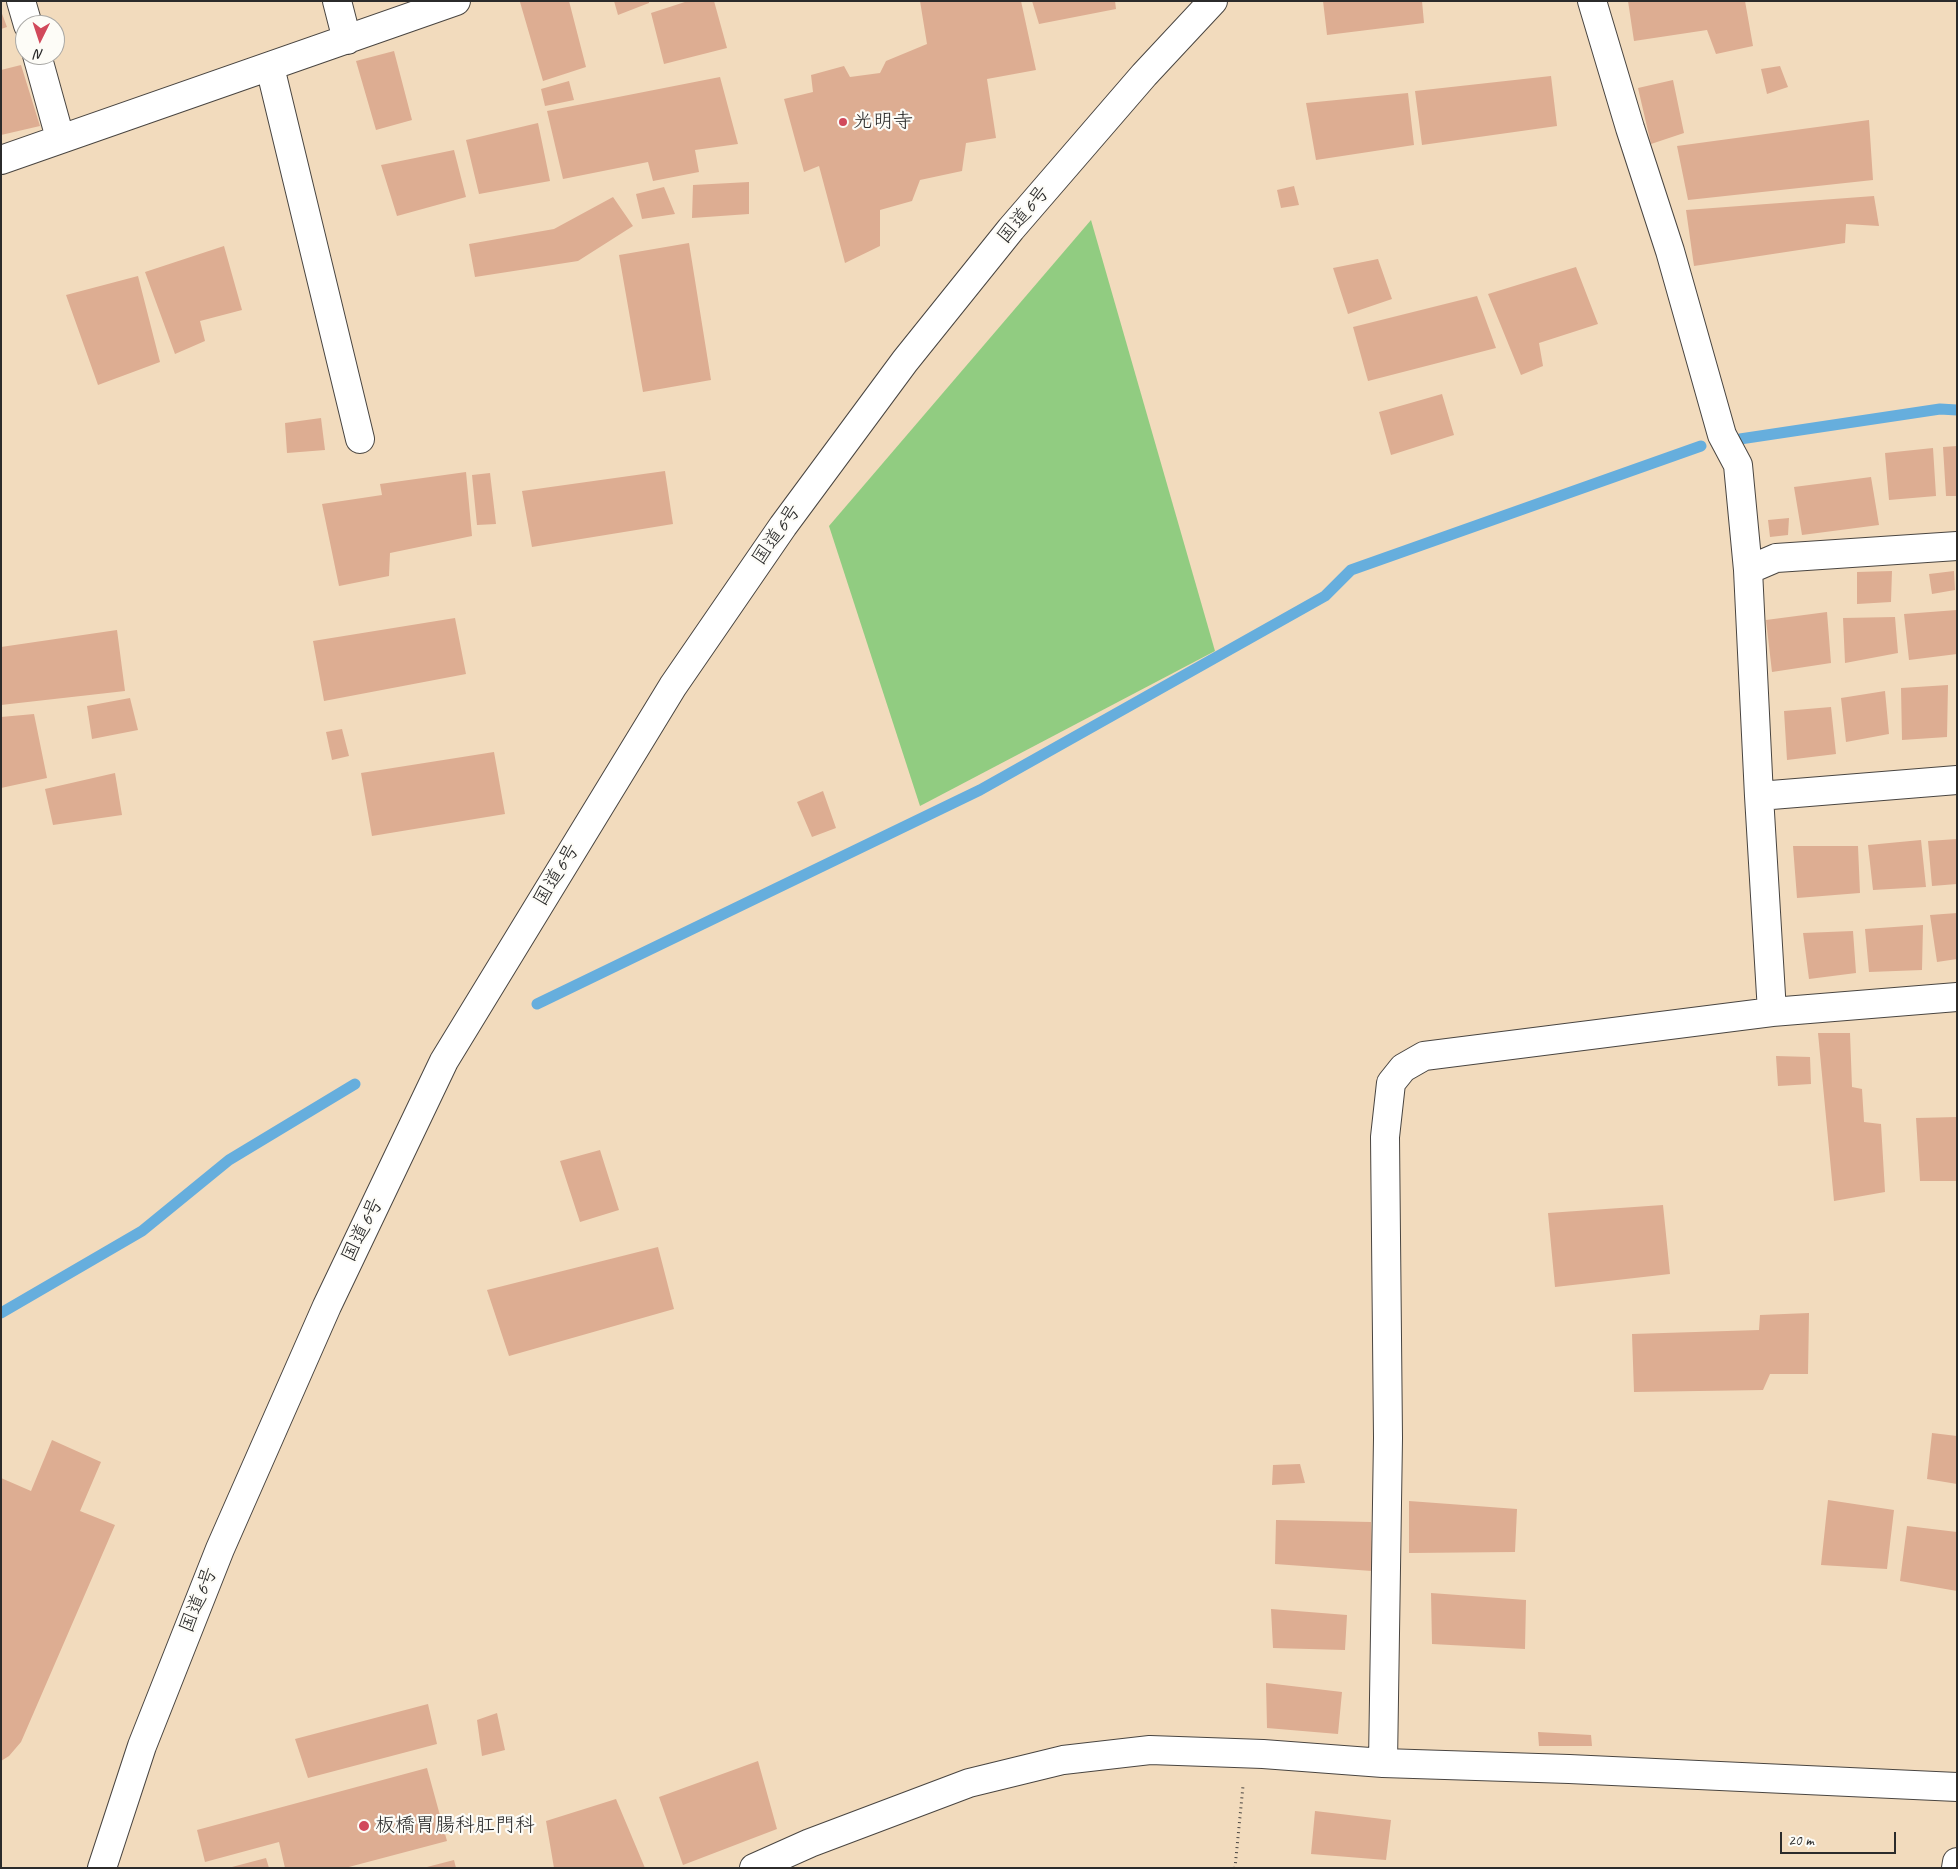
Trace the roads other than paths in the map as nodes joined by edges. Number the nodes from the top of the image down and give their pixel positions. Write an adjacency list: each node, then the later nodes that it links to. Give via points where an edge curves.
1 (21, 1): 6 (main road)
2 (337, 1): 7 (main road)
3 (1213, 1): 22 (main road, 国道6号, via 1011,229 905,361 783,526 673,686 449,1053 326,1306 220,1549 142,1746)
4 (1592, 1): 14 (main road, via 1670,251 1722,435 1738,464)
5 (451, 2): 7 (main road)
6 (25, 15)
7 (347, 40): 9 (main road)
8 (40, 65): 10 (main road)
9 (270, 67): 10 (main road); 12 (main road)
10 (60, 138): 11 (main road)
11 (1, 160)
12 (360, 439)
13 (1957, 546): 14 (main road, via 1776,558)
14 (1748, 570): 16 (main road)
15 (1957, 780): 16 (main road)
16 (1759, 796): 18 (main road)
17 (1957, 997): 18 (main road)
18 (1772, 1012): 19 (main road, via 1424,1056 1403,1068 1391,1083 1385,1137 1388,1438)
19 (1383, 1763): 20 (main road, via 1569,1768); 23 (main road, via 1150,1750 1063,1760 969,1783 810,1843)
20 (1957, 1787)
21 (1957, 1862): 24 (main road)
22 (102, 1868)
23 (754, 1868)
24 (1956, 1868)

